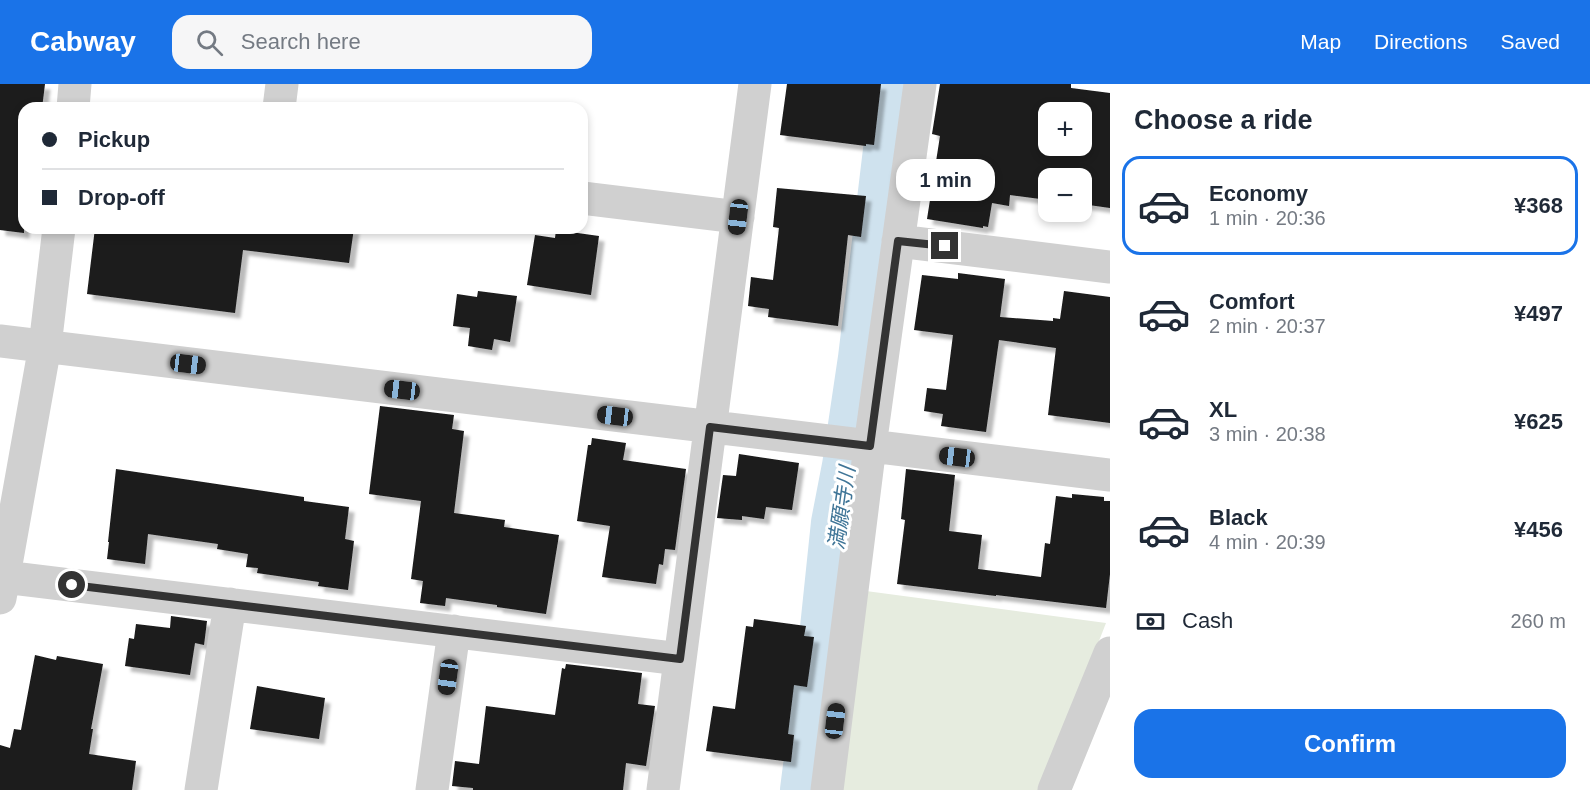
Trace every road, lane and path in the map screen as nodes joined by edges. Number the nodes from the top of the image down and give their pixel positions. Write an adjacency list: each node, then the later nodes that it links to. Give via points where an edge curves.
1 (75, 84): 5 (street)
2 (282, 84): 6 (street)
3 (755, 84): 8 (street)
4 (920, 84): 10 (street)
5 (74, 102)
6 (280, 102)
7 (588, 199): 8 (street)
8 (738, 217): 14 (street)
9 (58, 234): 13 (street)
10 (898, 241): 11 (street); 15 (street)
11 (1110, 267)
12 (0, 341): 13 (street)
13 (45, 346): 14 (street); 17 (street)
14 (710, 427): 15 (street); 21 (street)
15 (859, 445): 16 (street); 25 (street)
16 (1110, 475)
17 (2, 588): 18 (street)
18 (230, 604): 19 (street); 22 (street)
19 (454, 631): 21 (street); 23 (street)
20 (1110, 652): 26 (street)
21 (680, 659): 24 (street)
22 (201, 790)
23 (432, 790)
24 (663, 790)
25 (827, 790)
26 (1054, 790)

